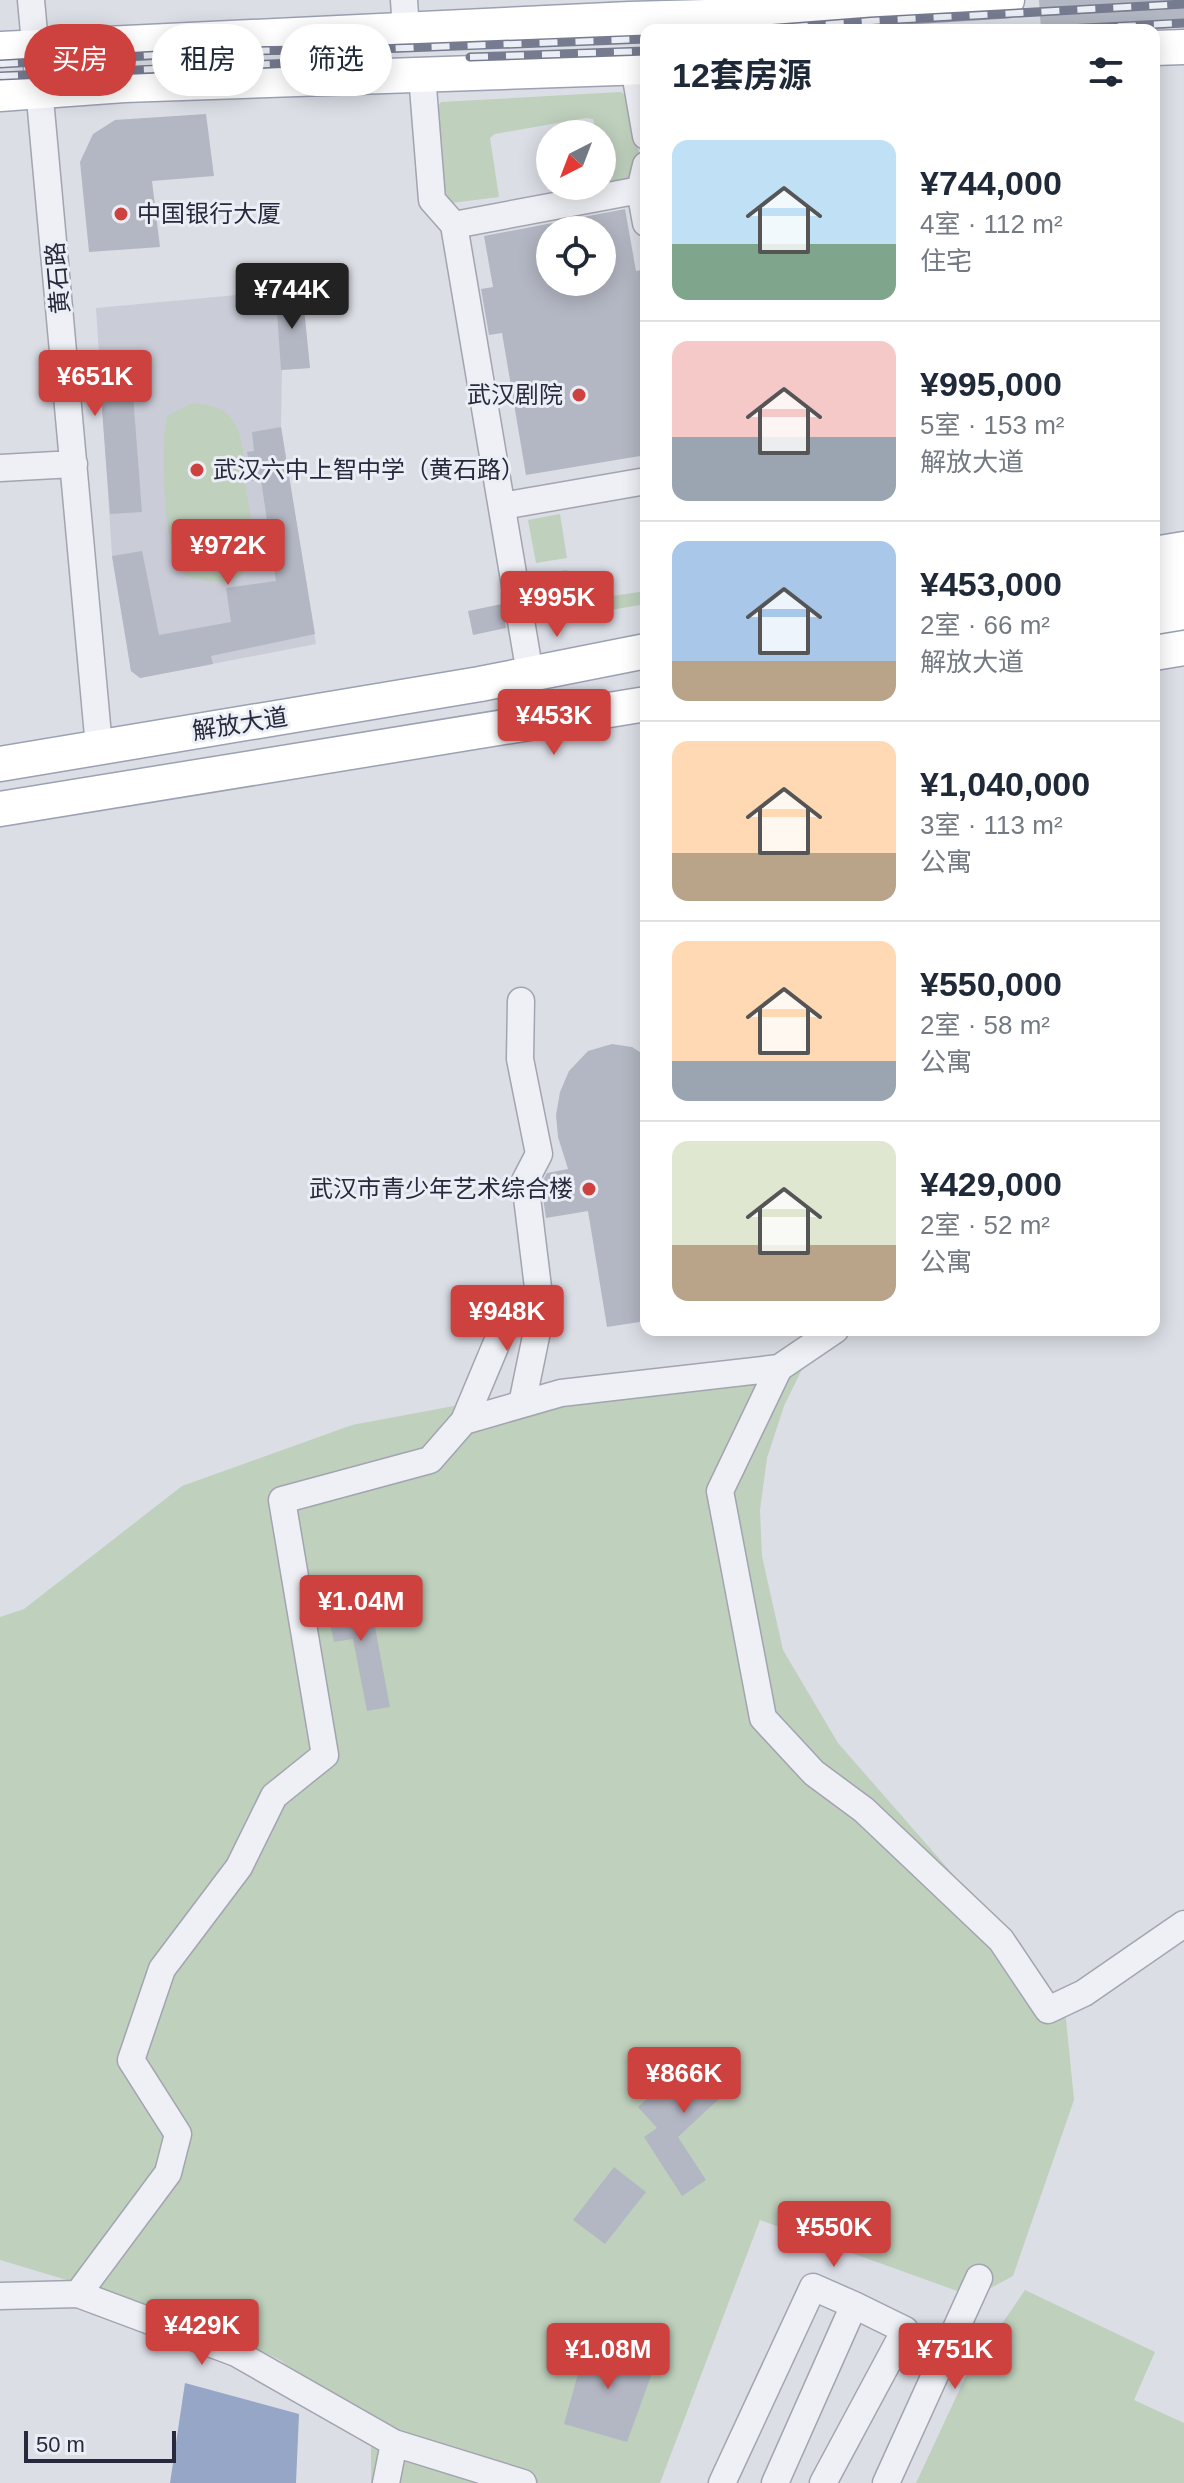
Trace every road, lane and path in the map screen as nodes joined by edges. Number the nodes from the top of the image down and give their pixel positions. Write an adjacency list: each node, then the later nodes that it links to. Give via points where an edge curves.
1 (31, 0): 5 (street, 黄石路)
2 (1007, 0): 4 (main road)
3 (405, 15): 4 (main road); 6 (main road)
4 (763, 15)
5 (33, 24)
6 (136, 38)
7 (1184, 47): 9 (main road)
8 (24, 48): 10 (main road)
9 (1160, 48)
10 (0, 49)
11 (640, 67): 12 (main road)
12 (422, 75): 13 (main road); 18 (street, via 432,200)
13 (136, 85)
14 (24, 93): 15 (main road)
15 (0, 94)
16 (41, 96): 19 (street, 黄石路)
17 (640, 178): 18 (street)
18 (454, 225): 22 (street)
19 (74, 464): 20 (street); 38 (street, 黄石路)
20 (0, 468)
21 (640, 482): 22 (street)
22 (502, 506): 33 (street)
23 (1184, 549): 24 (main road)
24 (1160, 553)
25 (1184, 582): 26 (main road)
26 (1160, 587)
27 (1184, 612): 28 (main road)
28 (1160, 616)
29 (1184, 648): 31 (main road)
30 (640, 652): 33 (main road, 解放大道)
31 (1160, 652)
32 (640, 664): 34 (main road, 解放大道)
33 (530, 674): 34 (main road, 解放大道)
34 (480, 684): 38 (main road, 解放大道)
35 (640, 705): 37 (main road, 解放大道)
36 (640, 721): 37 (main road, 解放大道)
37 (458, 736): 40 (main road, 解放大道)
38 (99, 747): 39 (main road, 解放大道)
39 (0, 764)
40 (0, 809)
41 (521, 1001): 42 (street, via 520,1059 539,1154 525,1181)
42 (541, 1312): 45 (street); 46 (street, via 508,1316)
43 (826, 1336): 44 (street)
44 (779, 1368): 45 (street, via 561,1393); 47 (street, via 720,1491 763,1718 814,1773 864,1810 1001,1940 1048,2010 1084,1993)
45 (522, 1404): 46 (street)
46 (464, 1421): 49 (street, via 430,1460 282,1500 325,1755 274,1796 239,1867 162,1969 131,2060 178,2134 168,2173)
47 (1184, 1924)
48 (979, 2278): 58 (street)
49 (78, 2294): 50 (street); 52 (street, via 236,2353)
50 (0, 2296)
51 (854, 2305): 55 (street, via 813,2287); 56 (street); 57 (street, via 905,2330)
52 (394, 2443): 53 (street); 54 (street)
53 (386, 2483)
54 (523, 2483)
55 (722, 2483)
56 (775, 2483)
57 (823, 2483)
58 (886, 2483)

